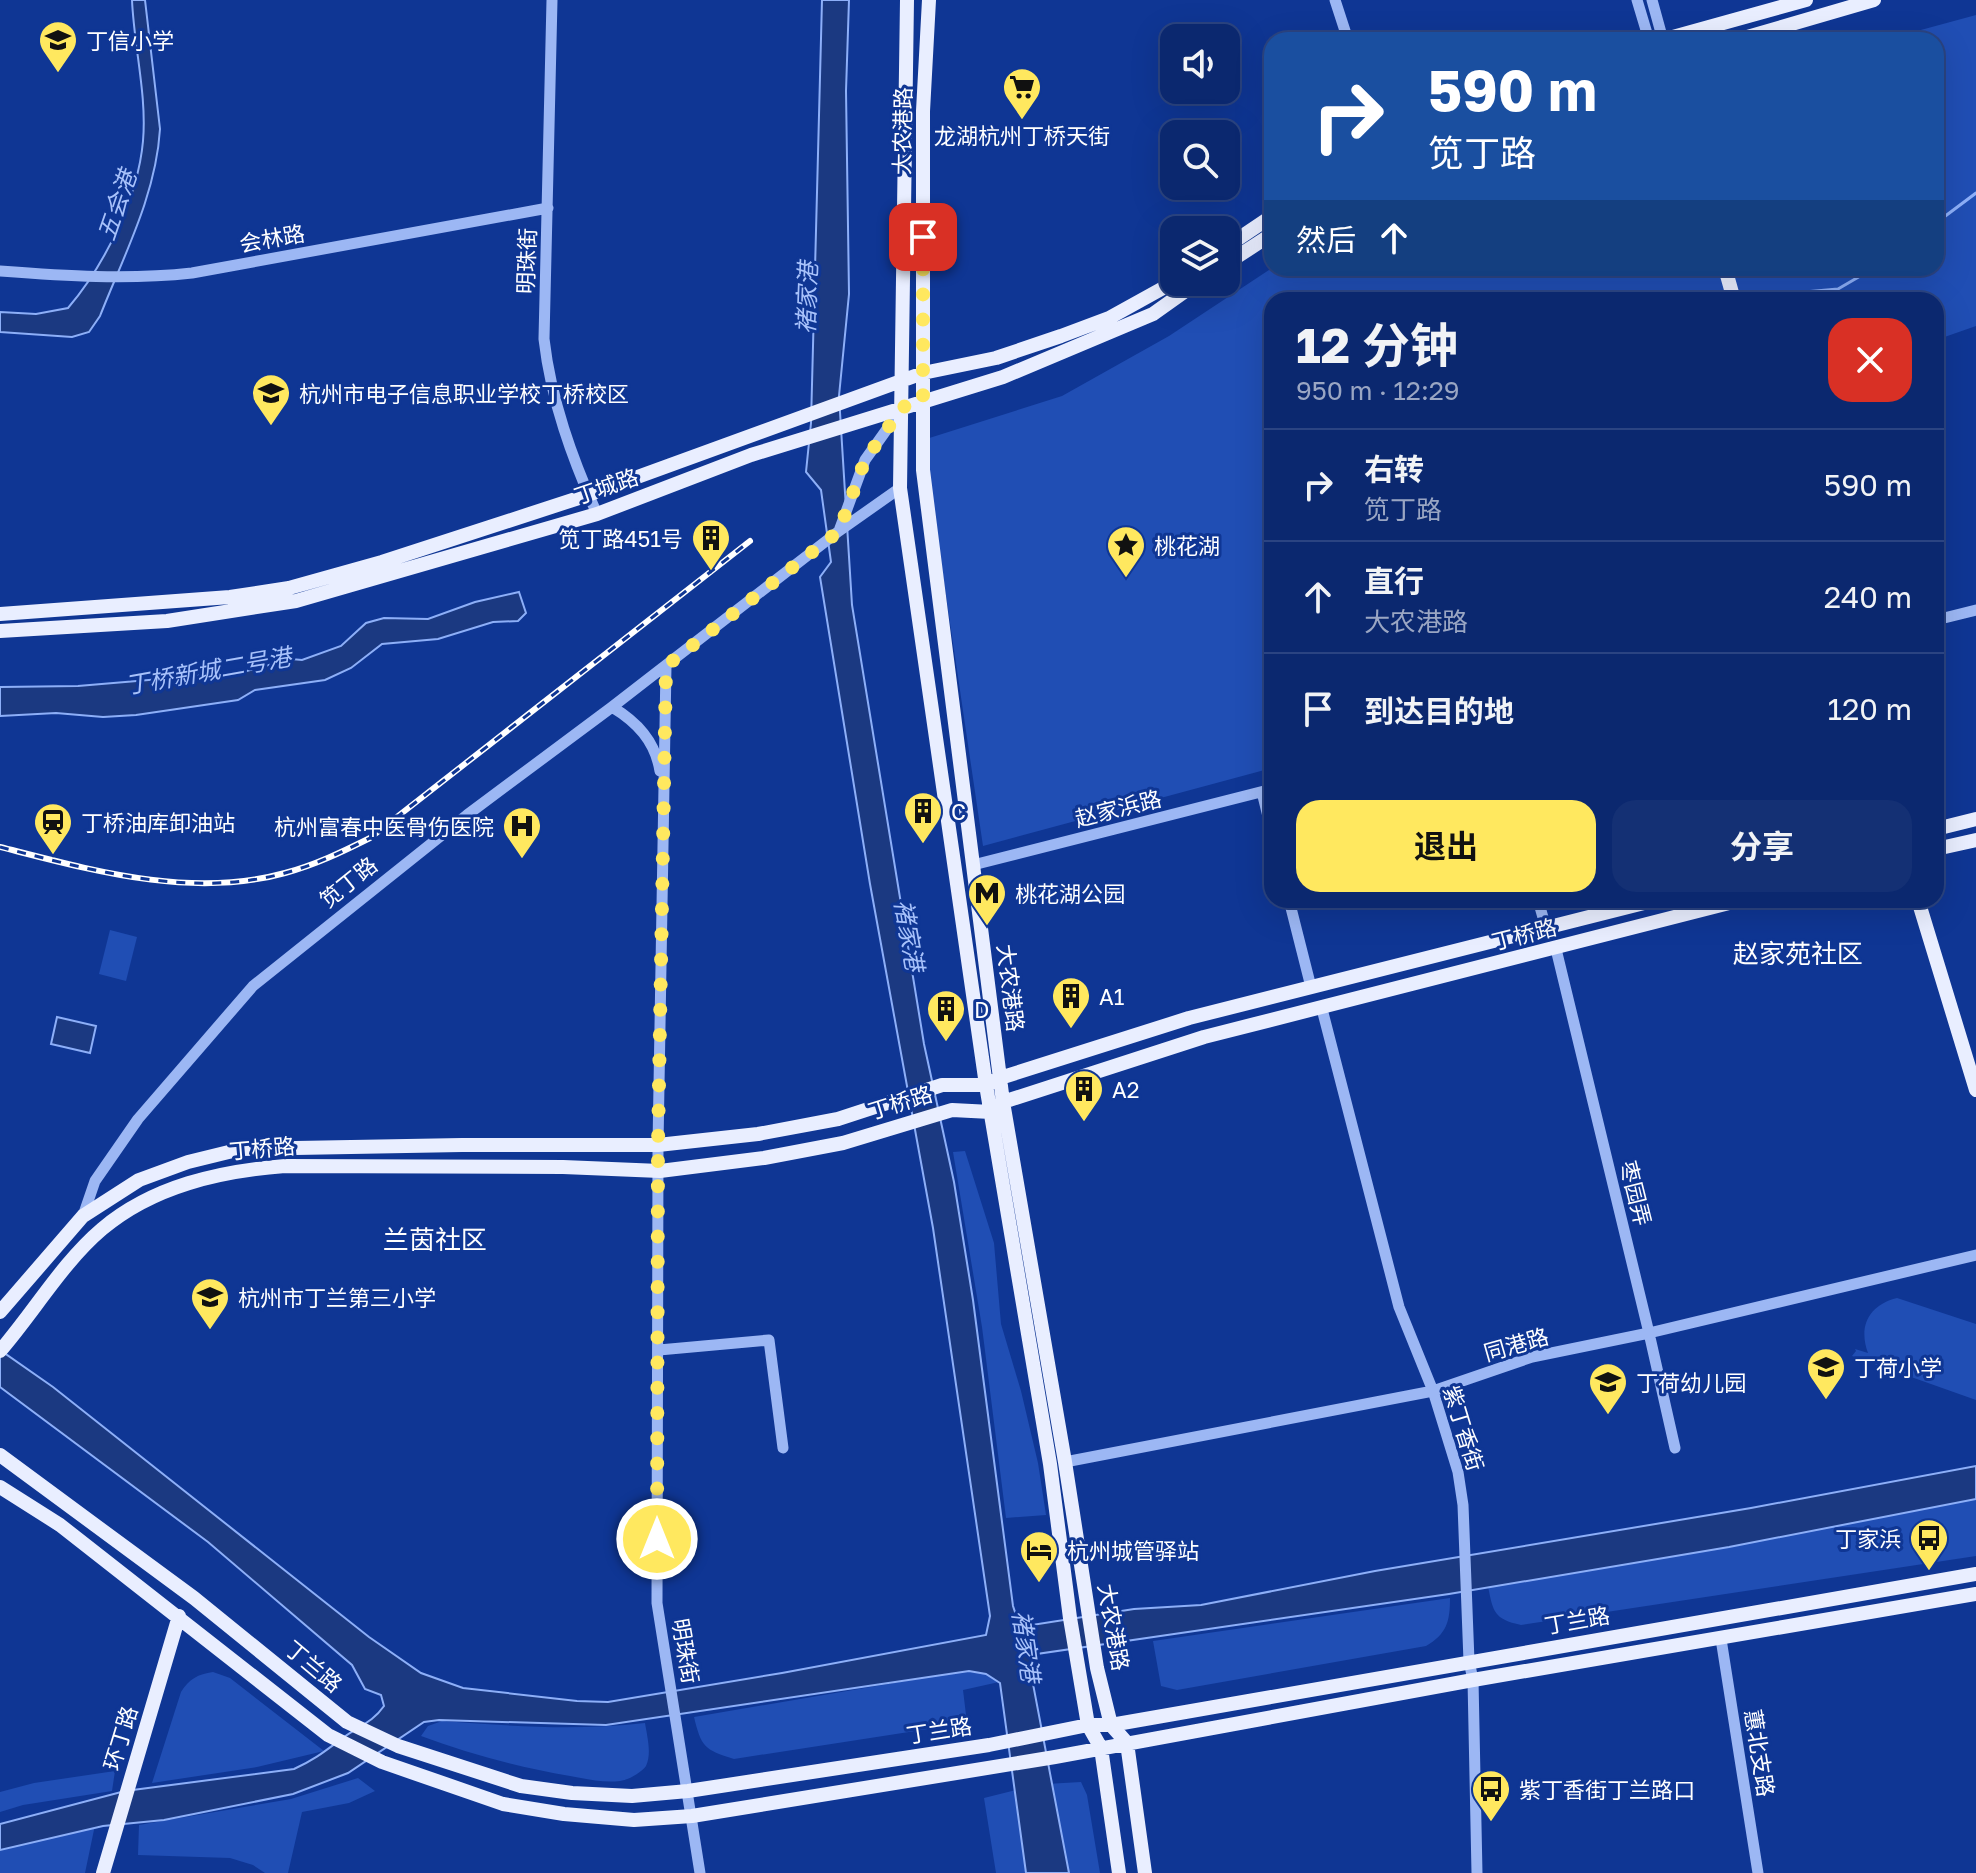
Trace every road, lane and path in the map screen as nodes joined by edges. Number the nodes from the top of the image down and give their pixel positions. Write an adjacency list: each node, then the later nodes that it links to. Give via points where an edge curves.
1 (552, 0): 15 (street, 明珠街)
2 (907, 0): 24 (main road, 大农港路)
3 (929, 0): 23 (main road, 大农港路, via 923,111)
4 (1332, 0): 9 (street); 10 (street)
5 (1637, 0): 11 (street)
6 (1652, 0): 12 (street)
7 (1806, 0): 13 (main road)
8 (1874, 0): 14 (main road)
9 (1339, 32)
10 (1345, 32)
11 (1647, 32)
12 (1661, 32)
13 (1692, 32)
14 (1764, 32)
15 (548, 208): 20 (street, 会林路, via 169,276 79,278); 28 (street, 明珠街, via 548,377)
16 (1264, 221): 17 (main road)
17 (1240, 238)
18 (1264, 239): 19 (main road)
19 (1240, 255)
20 (0, 271)
21 (1160, 290): 23 (main road, 丁城路, via 1109,318 1061,336 996,358)
22 (1178, 296): 25 (main road, 丁城路, via 1153,314 1003,377)
23 (923, 373): 24 (main road, 丁城路); 25 (main road, 大农港路)
24 (901, 380): 26 (main road, 大农港路); 28 (main road, 丁城路)
25 (923, 401): 26 (main road, 丁城路); 43 (main road, 大农港路, via 923,470)
26 (903, 407): 27 (main road, 大农港路); 29 (main road, 丁城路, via 751,455); 30 (street, via 865,460)
27 (900, 488): 30 (street, 笕丁路); 53 (main road, 大农港路)
28 (588, 495): 29 (street, 明珠街); 32 (main road, 丁城路, via 289,588)
29 (597, 514): 34 (main road, 丁城路, via 296,601 167,621)
30 (839, 531): 35 (street, 笕丁路)
31 (1976, 610): 33 (street)
32 (0, 614)
33 (1944, 618)
34 (0, 631)
35 (666, 666): 36 (street, 笕丁路); 38 (street, 明珠街)
36 (612, 707): 38 (street, via 649,739); 59 (street, 笕丁路, via 253,986 138,1119 95,1181)
37 (1264, 791): 43 (street, 赵家浜路)
38 (664, 793): 57 (street, 明珠街)
39 (1976, 819): 40 (main road)
40 (1944, 827)
41 (1976, 840): 42 (main road)
42 (1944, 847)
43 (973, 865): 53 (main road, 大农港路)
44 (1291, 908): 51 (street)
45 (1540, 908): 49 (street)
46 (1625, 908): 49 (main road, 丁桥路)
47 (1711, 908): 50 (main road, 丁桥路)
48 (1920, 908): 54 (main road)
49 (1546, 928): 51 (main road, 丁桥路)
50 (1556, 949): 52 (main road, 丁桥路); 62 (street, 枣园弄)
51 (1311, 987): 53 (main road, 丁桥路, via 1189,1018)
52 (1322, 1009): 55 (main road, 丁桥路, via 1204,1037); 65 (street, 紫丁香街, via 1399,1307)
53 (993, 1081): 55 (main road, 大农港路); 56 (main road, 大农港路); 57 (main road, 丁桥路, via 942,1085 825,1121 758,1134)
54 (1976, 1090)
55 (1003, 1102): 56 (main road, 丁桥路); 69 (main road, 大农港路)
56 (991, 1112): 58 (main road, 丁桥路, via 952,1110 843,1143); 77 (main road, 大农港路)
57 (658, 1145): 58 (street, 明珠街); 59 (main road, 丁桥路, via 241,1149 139,1180)
58 (660, 1171): 63 (main road, 丁桥路, via 298,1166 239,1169 186,1183 139,1204 102,1229); 64 (street, 明珠街)
59 (83, 1216): 61 (main road, 笕丁路)
60 (1976, 1255): 62 (street, 同港路)
61 (0, 1312)
62 (1649, 1333): 65 (street, 同港路, via 1532,1357); 67 (street, 枣园弄)
63 (2, 1348)
64 (659, 1350): 66 (street, via 769,1340); 81 (street, 明珠街, via 657,1603)
65 (1433, 1391): 69 (street, 同港路); 75 (street, 紫丁香街, via 1463,1505)
66 (783, 1448)
67 (1675, 1448)
68 (0, 1455): 81 (main road, 丁兰路, via 194,1598 347,1722 398,1746 521,1786 632,1796)
69 (1065, 1462): 78 (main road, 大农港路)
70 (0, 1487): 73 (main road, 丁兰路, via 60,1525)
71 (1976, 1574): 75 (main road, 丁兰路)
72 (1976, 1594): 74 (main road, 丁兰路)
73 (179, 1616): 82 (main road, 丁兰路, via 328,1735 382,1762 503,1804 634,1820); 83 (main road, 环丁路)
74 (1721, 1639): 76 (main road, 丁兰路); 88 (street, 蕙北支路)
75 (1469, 1661): 76 (street, 紫丁香街); 78 (main road, 丁兰路)
76 (1473, 1680): 79 (main road, 丁兰路); 87 (street, 紫丁香街)
77 (1088, 1725): 78 (main road, 丁兰路); 80 (main road, 大农港路); 81 (main road, 丁兰路)
78 (1111, 1725): 79 (main road, 大农港路)
79 (1127, 1743): 80 (main road, 丁兰路); 86 (main road)
80 (1101, 1748): 82 (main road, 丁兰路); 85 (main road, 大农港路)
81 (688, 1791): 82 (street, 明珠街)
82 (692, 1816): 84 (street, 明珠街)
83 (103, 1873)
84 (700, 1873)
85 (1119, 1873)
86 (1145, 1873)
87 (1477, 1873)
88 (1758, 1873)

